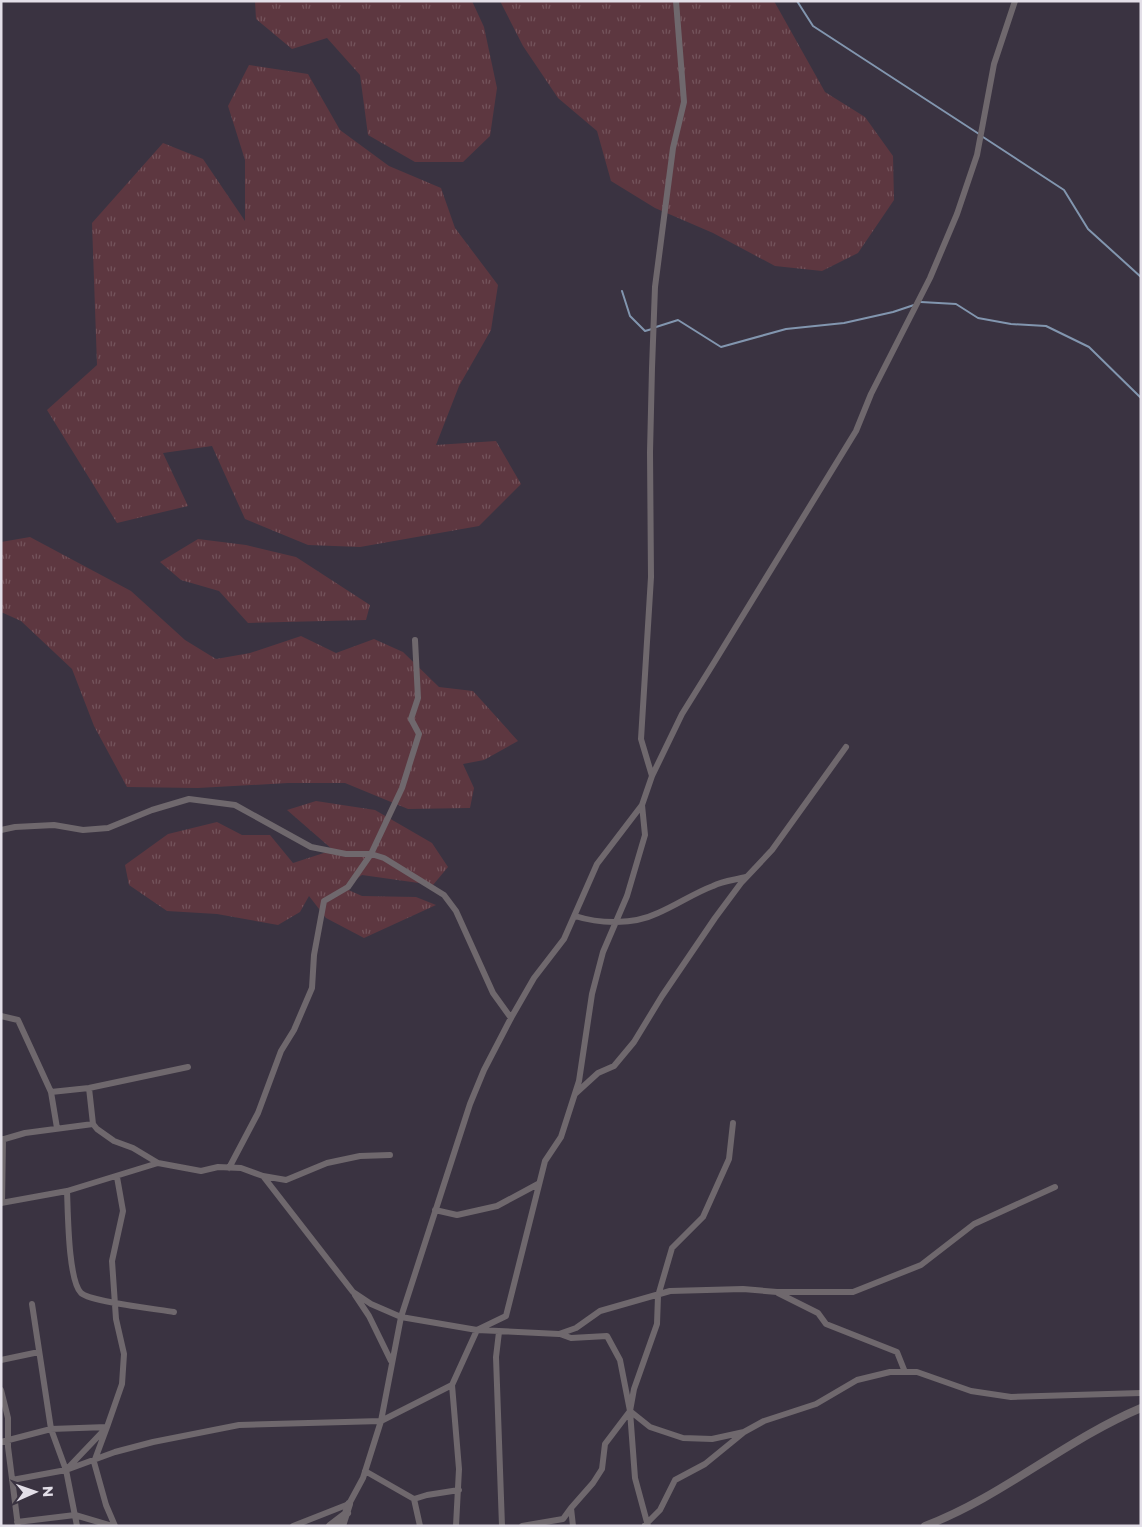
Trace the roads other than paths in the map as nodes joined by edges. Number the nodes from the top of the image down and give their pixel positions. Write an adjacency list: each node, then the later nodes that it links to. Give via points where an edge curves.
1 (676, 1): 5 (street, via 684,102 673,148 655,287 651,398 651,577 641,739)
2 (1015, 1): 5 (street, via 994,64 977,155 958,214 930,278 879,377 856,431 699,683)
3 (415, 640): 8 (street, via 418,698 411,719 419,734 402,788)
4 (846, 747): 9 (street, via 772,850)
5 (652, 776): 6 (street)
6 (642, 805): 10 (street, via 597,864); 11 (street, via 644,835 627,896)
7 (1, 830): 8 (street, via 54,825 83,830 108,828 189,799 235,805 311,848)
8 (371, 854): 13 (street, via 384,858 444,895 456,912 493,993); 24 (street, via 348,887 324,901 314,955 312,988 281,1051 258,1113)
9 (746, 877): 11 (street, via 715,884 657,914); 17 (street, via 662,996 634,1042 614,1066 598,1074)
10 (575, 916): 11 (street, via 590,921); 13 (street, via 564,939 534,978)
11 (616, 922): 17 (street, via 603,952 592,994)
12 (1, 1016): 16 (street, via 18,1020)
13 (511, 1018): 31 (street, via 484,1070)
14 (188, 1067): 15 (street)
15 (89, 1088): 16 (street); 19 (street)
16 (51, 1092): 20 (street)
17 (574, 1096): 27 (street, via 561,1138 545,1161)
18 (733, 1123): 34 (street, via 730,1159 703,1217 672,1248)
19 (93, 1124): 20 (street); 23 (street, via 114,1141)
20 (57, 1128): 21 (street)
21 (2, 1140): 30 (street)
22 (390, 1155): 25 (street, via 360,1156 327,1163 286,1180)
23 (158, 1163): 24 (street, via 201,1171); 26 (street)
24 (229, 1168): 25 (street, via 241,1168)
25 (263, 1176): 32 (street)
26 (117, 1177): 29 (street); 35 (street, via 123,1211 112,1261)
27 (538, 1184): 31 (street, via 497,1206 457,1215); 39 (street, via 506,1316)
28 (1055, 1186): 33 (street, via 974,1224 921,1265 853,1292)
29 (67, 1192): 30 (street); 35 (street, via 76,1285 81,1293 97,1300)
30 (2, 1203)
31 (436, 1210): 38 (street)
32 (353, 1292): 38 (street); 44 (street, via 369,1316)
33 (777, 1292): 34 (street, via 690,1290 670,1291); 45 (street, via 818,1313 826,1324 897,1352)
34 (658, 1296): 41 (street, via 600,1311 576,1328); 50 (street, via 657,1324 634,1389)
35 (114, 1301): 37 (street); 52 (street, via 124,1354 122,1384)
36 (32, 1304): 42 (street)
37 (174, 1312)
38 (401, 1317): 39 (street); 44 (street)
39 (477, 1330): 40 (street); 46 (street)
40 (499, 1332): 41 (street); 75 (street, via 496,1357)
41 (559, 1334): 50 (street, via 571,1338 607,1336 620,1360)
42 (39, 1352): 43 (street); 53 (street)
43 (1, 1360)
44 (391, 1362): 51 (street)
45 (905, 1372): 48 (street, via 939,1378 971,1391 1011,1397); 54 (street, via 857,1380 816,1404 764,1421)
46 (452, 1385): 51 (street); 60 (street)
47 (1, 1390): 55 (street, via 8,1418)
48 (1141, 1393)
49 (1141, 1408): 78 (street, via 1049,1457 946,1518)
50 (630, 1411): 54 (street, via 650,1427 683,1438 712,1439); 63 (street, via 605,1444 602,1469); 67 (street, via 636,1478)
51 (381, 1421): 56 (street, via 239,1425 153,1442 115,1452); 58 (street)
52 (107, 1427): 53 (street); 56 (street); 57 (street)
53 (51, 1429): 55 (street); 57 (street)
54 (744, 1432): 67 (street, via 705,1464 675,1480 660,1510)
55 (4, 1441): 59 (street)
56 (94, 1462): 57 (street); 69 (street)
57 (66, 1470): 59 (street); 65 (street)
58 (365, 1471): 61 (street); 62 (street)
59 (12, 1480): 66 (street)
60 (459, 1490): 61 (street); 74 (street)
61 (414, 1499): 73 (street)
62 (350, 1504): 64 (street); 70 (street)
63 (571, 1508): 76 (street, via 563,1519); 77 (street)
64 (347, 1513): 71 (street); 72 (street)
65 (75, 1515): 66 (street); 68 (street); 69 (street)
66 (17, 1524)
67 (646, 1525)
68 (76, 1526)
69 (114, 1526)
70 (293, 1526)
71 (330, 1526)
72 (342, 1526)
73 (420, 1526)
74 (456, 1526)
75 (502, 1526)
76 (522, 1526)
77 (573, 1526)
78 (925, 1526)

